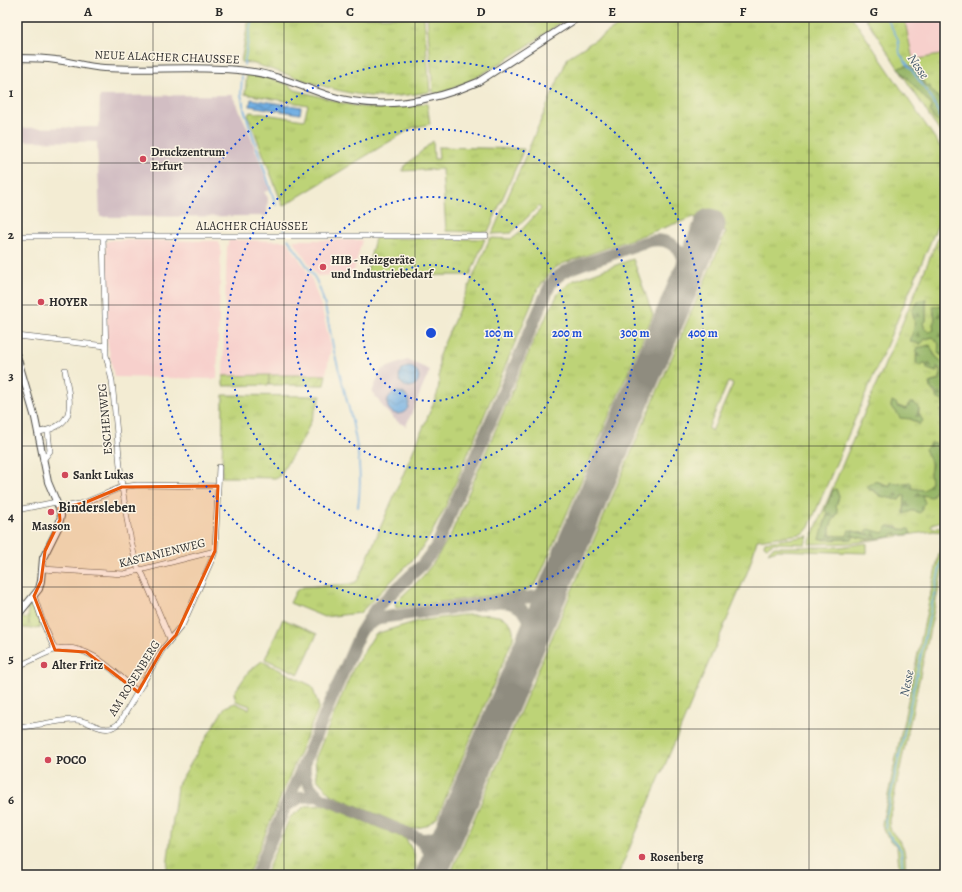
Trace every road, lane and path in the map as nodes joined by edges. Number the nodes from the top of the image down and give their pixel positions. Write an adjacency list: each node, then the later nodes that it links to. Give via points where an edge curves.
1 (579, 17): 2 (street, NEUE ALACHER CHAUSSEE, via 478,82 431,98 393,103 355,101 244,70 104,68 56,60)
2 (17, 58)
3 (17, 236): 4 (street, ALACHER CHAUSSEE)
4 (103, 236): 5 (street, ALACHER CHAUSSEE); 7 (street, ESCHENWEG)
5 (486, 236)
6 (17, 336): 7 (street)
7 (106, 346): 15 (street, ESCHENWEG, via 112,381)
8 (17, 356): 11 (street)
9 (65, 370): 10 (street, via 69,413 63,422)
10 (48, 431): 11 (street); 12 (street, via 50,451)
11 (39, 432): 12 (street)
12 (43, 460): 16 (street, via 48,482)
13 (219, 467): 14 (street)
14 (218, 486): 15 (street); 18 (street)
15 (122, 487): 16 (street, via 84,504); 20 (street, ESCHENWEG, via 128,531)
16 (58, 505): 17 (street); 19 (street, via 60,520 45,551)
17 (17, 510)
18 (215, 551): 20 (street, KASTANIENWEG); 25 (street, AM ROSENBERG, via 183,624 176,636)
19 (42, 569): 20 (street, KASTANIENWEG, via 116,574); 21 (street, via 41,581)
20 (139, 570): 25 (street, ESCHENWEG)
21 (34, 596): 23 (street); 26 (street)
22 (17, 597): 23 (street)
23 (25, 606): 24 (street)
24 (17, 616)
25 (170, 639): 28 (street, AM ROSENBERG)
26 (55, 650): 27 (street); 28 (street, via 86,652)
27 (17, 666)
28 (138, 692): 29 (street, AM ROSENBERG, via 120,722 113,728 106,729 76,720)
29 (17, 728)

